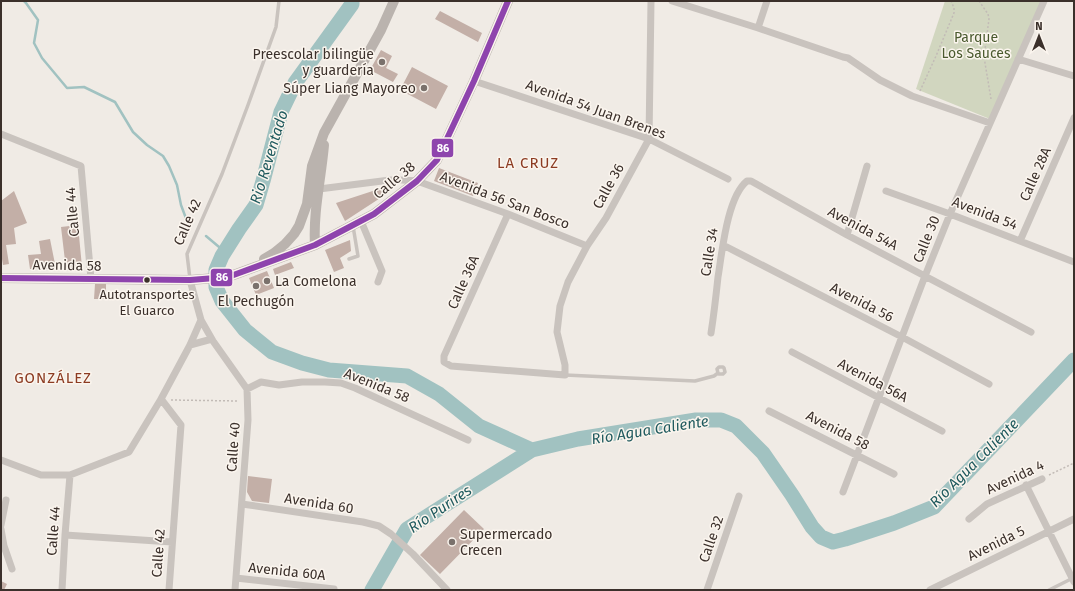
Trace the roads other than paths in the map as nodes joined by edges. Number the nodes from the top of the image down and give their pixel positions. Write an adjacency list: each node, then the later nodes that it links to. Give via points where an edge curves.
1 (279, 1): 37 (lane, Calle 42, via 276,27 248,105 222,174 187,254)
2 (394, 1): 14 (main road, via 381,30)
3 (508, 1): 11 (main road, Calle 38)
4 (650, 1): 16 (street, Calle 36)
5 (672, 1): 8 (street)
6 (767, 1): 8 (street)
7 (1044, 1): 9 (street, Calle 30)
8 (758, 28): 13 (street, via 848,58 880,80 917,98)
9 (1018, 59): 10 (street); 13 (street, Calle 30)
10 (1074, 76)
11 (474, 80): 16 (street, Avenida 54 Juan Brenes); 19 (main road, Calle 38, via 437,160)
12 (1074, 118): 27 (street, Calle 28A)
13 (990, 123): 24 (street, Calle 30)
14 (324, 133): 21 (main road); 34 (main road, via 312,166 307,204 294,234 285,244 257,263)
15 (1, 134): 36 (street, Calle 44, via 80,166)
16 (649, 139): 18 (street, Avenida 54 Juan Brenes); 30 (street, Calle 36, via 606,218)
17 (867, 166): 26 (street)
18 (728, 179)
19 (417, 180): 21 (street, Avenida 56 San Bosco, via 390,180); 23 (street, Avenida 56 San Bosco); 25 (main road, Calle 38, via 374,214)
20 (747, 181): 26 (street, Avenida 54A); 29 (street, Calle 34, via 735,198 728,216)
21 (319, 189): 28 (main road, via 314,229)
22 (886, 191): 24 (street, Avenida 54)
23 (508, 214): 30 (street, Avenida 56 San Bosco); 47 (street, Calle 36A, via 444,356 444,362 451,366)
24 (950, 214): 27 (street, Avenida 54); 33 (street, Calle 30)
25 (357, 223): 28 (main road, Calle 38); 31 (lane, via 358,256); 38 (street, via 382,271)
26 (847, 235): 33 (street, Avenida 54A)
27 (1020, 241): 32 (street, Avenida 54)
28 (315, 245): 34 (main road, Calle 38)
29 (723, 245): 41 (street, Calle 34); 42 (street, Avenida 56)
30 (587, 246): 47 (street, Calle 36, via 568,282 560,306 557,332)
31 (349, 259)
32 (1074, 262)
33 (925, 276): 40 (street, Avenida 54A); 42 (street, Calle 30)
34 (226, 277): 37 (main road, Avenida 58)
35 (1, 278): 36 (main road, Avenida 58)
36 (91, 279): 37 (main road, Avenida 58)
37 (195, 280): 39 (street, Calle 42)
38 (378, 282)
39 (201, 320): 43 (street); 44 (street)
40 (1031, 332)
41 (711, 333)
42 (902, 337): 48 (street, Avenida 56); 50 (street, Calle 30)
43 (212, 339): 44 (street); 49 (street)
44 (190, 345): 51 (street)
45 (792, 352): 50 (street, Avenida 56A)
46 (718, 373): 47 (lane, via 695,381)
47 (565, 375)
48 (989, 384)
49 (247, 388): 54 (street, Avenida 58, via 261,382 279,385 302,382 341,383); 64 (street, Calle 40, via 248,420)
50 (879, 398): 53 (street, Avenida 56A); 55 (street, Calle 30)
51 (161, 400): 58 (street, via 129,452); 71 (street, Calle 42, via 181,424)
52 (768, 411): 55 (street, Avenida 58)
53 (942, 431)
54 (468, 440)
55 (857, 455): 57 (street, Avenida 58); 61 (street, Calle 30)
56 (1, 460): 58 (street, via 41,475)
57 (894, 474)
58 (70, 475): 70 (street, Calle 44)
59 (1042, 479): 60 (street, Avenida 4)
60 (1026, 485): 65 (street, Avenida 4, via 986,504); 69 (street)
61 (844, 492)
62 (739, 496): 81 (street, Calle 32)
63 (6, 500): 67 (street)
64 (242, 504): 74 (street, Calle 40); 80 (street, Avenida 60, via 379,526 413,554)
65 (969, 519)
66 (1074, 519): 69 (street, Avenida 5)
67 (1, 525)
68 (1, 529): 72 (street)
69 (1049, 531): 75 (street); 82 (street, Avenida 5)
70 (65, 535): 71 (street); 77 (street, Calle 44)
71 (172, 542): 78 (street, Calle 42)
72 (2, 546): 73 (street)
73 (12, 569)
74 (236, 578): 76 (street, Avenida 60A); 79 (street, Calle 40)
75 (1073, 579): 83 (lane)
76 (334, 589)
77 (62, 590)
78 (169, 590)
79 (235, 590)
80 (447, 590)
81 (707, 590)
82 (930, 590)
83 (1049, 590)

